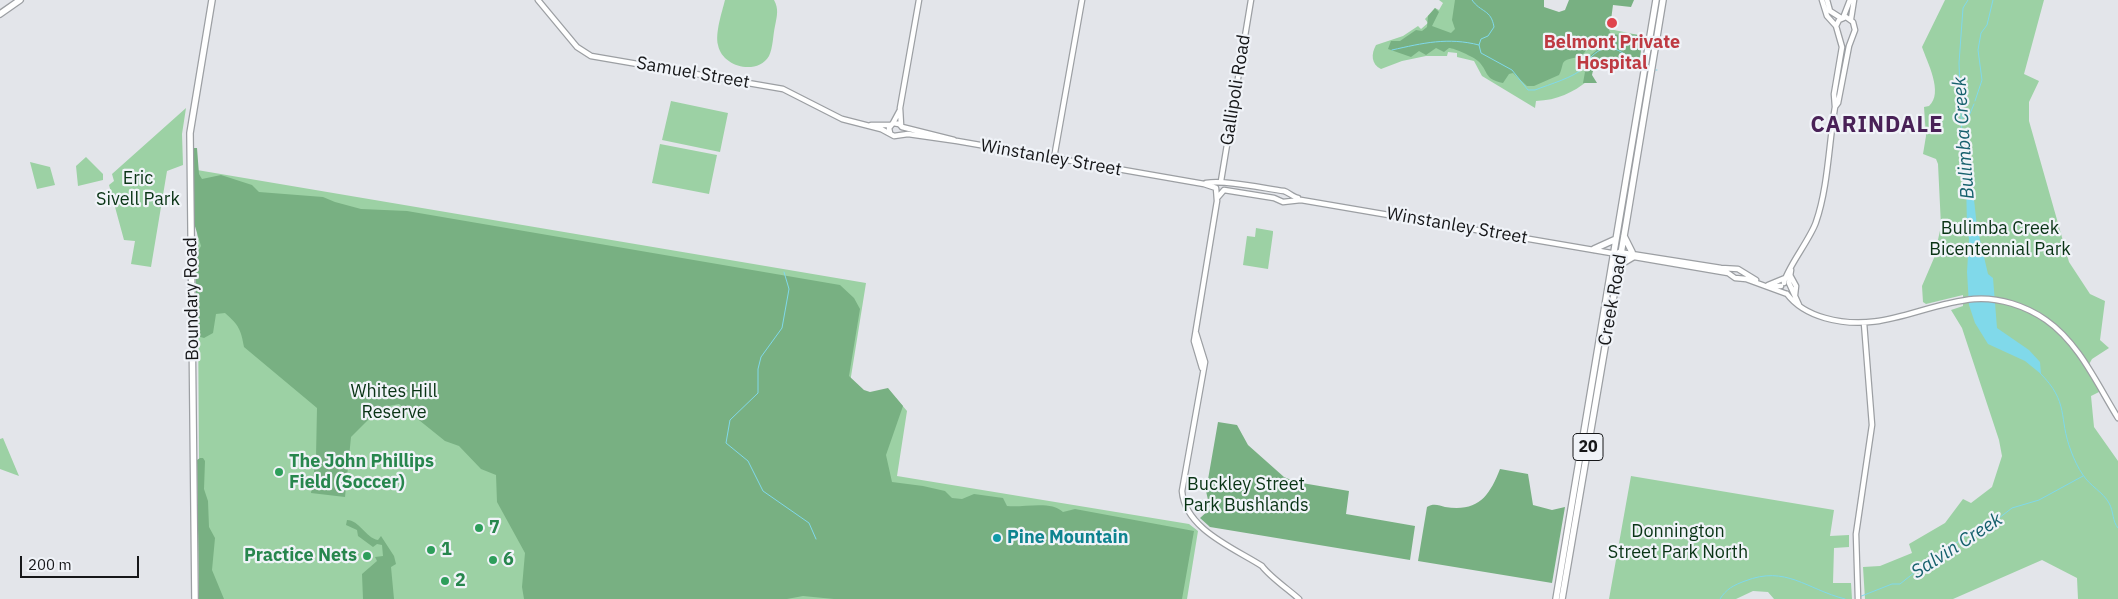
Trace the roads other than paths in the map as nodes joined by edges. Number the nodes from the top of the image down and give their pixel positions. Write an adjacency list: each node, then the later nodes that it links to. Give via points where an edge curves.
1 (20, 0): 13 (main road)
2 (538, 0): 22 (street, Samuel Street, via 577,47 591,56 783,89 842,119)
3 (918, 0): 20 (street)
4 (1082, 0): 27 (street)
5 (1251, 0): 28 (street, Gallipoli Road)
6 (1656, 0): 39 (main road, Creek Road / 20)
7 (1662, 0): 38 (main road, Creek Road / 20)
8 (1822, 0): 16 (street, via 1827,16)
9 (1827, 0): 14 (street, via 1830,10)
10 (1850, 0): 14 (street)
11 (1854, 0): 15 (street)
12 (212, 1): 53 (main road, Boundary Road, via 190,133)
13 (0, 14)
14 (1842, 18): 15 (street); 16 (street)
15 (1851, 19): 18 (street, via 1855,27)
16 (1836, 26): 17 (street)
17 (1838, 34): 18 (street); 19 (street, via 1842,47)
18 (1851, 35): 19 (street)
19 (1835, 107): 46 (street, via 1817,220)
20 (900, 108): 21 (street); 23 (street)
21 (892, 124): 22 (street, Samuel Street); 23 (street, Winstanley Street); 24 (street)
22 (865, 125): 24 (street, Samuel Street)
23 (902, 126): 25 (street); 26 (street, Winstanley Street)
24 (890, 133): 25 (street, Winstanley Street)
25 (901, 135): 26 (street, Winstanley Street)
26 (957, 141): 27 (street, Winstanley Street)
27 (1054, 158): 29 (street, Winstanley Street)
28 (1221, 182): 29 (street, Winstanley Street); 30 (street); 31 (street); 32 (street, Winstanley Street)
29 (1204, 184): 30 (street, Winstanley Street)
30 (1216, 189): 31 (street, Winstanley Street); 35 (street)
31 (1223, 191): 35 (street); 36 (street, Winstanley Street)
32 (1281, 192): 33 (street, Winstanley Street); 36 (street, via 1278,196)
33 (1288, 193): 34 (street, Winstanley Street); 37 (street)
34 (1301, 200): 37 (street, Winstanley Street); 40 (street, Winstanley Street)
35 (1217, 201): 54 (street, via 1194,341 1202,368 1182,491 1185,506 1190,516 1204,529 1262,566)
36 (1280, 201): 37 (street, Winstanley Street)
37 (1287, 201)
38 (1624, 236): 41 (main road, Creek Road / 20); 42 (main road)
39 (1616, 239): 40 (main road); 41 (main road, Creek Road / 20)
40 (1594, 250): 41 (street, Winstanley Street)
41 (1618, 253): 42 (street, Winstanley Street); 43 (main road, Creek Road / 20); 55 (main road, Creek Road / 20)
42 (1632, 255): 43 (main road); 44 (street, Winstanley Street)
43 (1618, 266): 56 (main road, Creek Road / 20)
44 (1733, 272): 45 (street, via 1738,269); 45 (street, via 1735,278)
45 (1741, 275): 47 (street); 48 (street)
46 (1786, 281): 47 (street); 47 (street); 48 (street); 49 (street); 49 (street, via 1796,286)
47 (1767, 285)
48 (1785, 293): 49 (street); 50 (street)
49 (1793, 293): 50 (street)
50 (1799, 305): 51 (street, via 1821,317)
51 (1864, 324): 52 (street, via 1963,301 1995,300 2032,311 2061,332 2076,350); 57 (street, via 1872,425 1856,534)
52 (2118, 418)
53 (195, 599)
54 (1300, 599)
55 (1556, 599)
56 (1562, 599)
57 (1858, 599)

